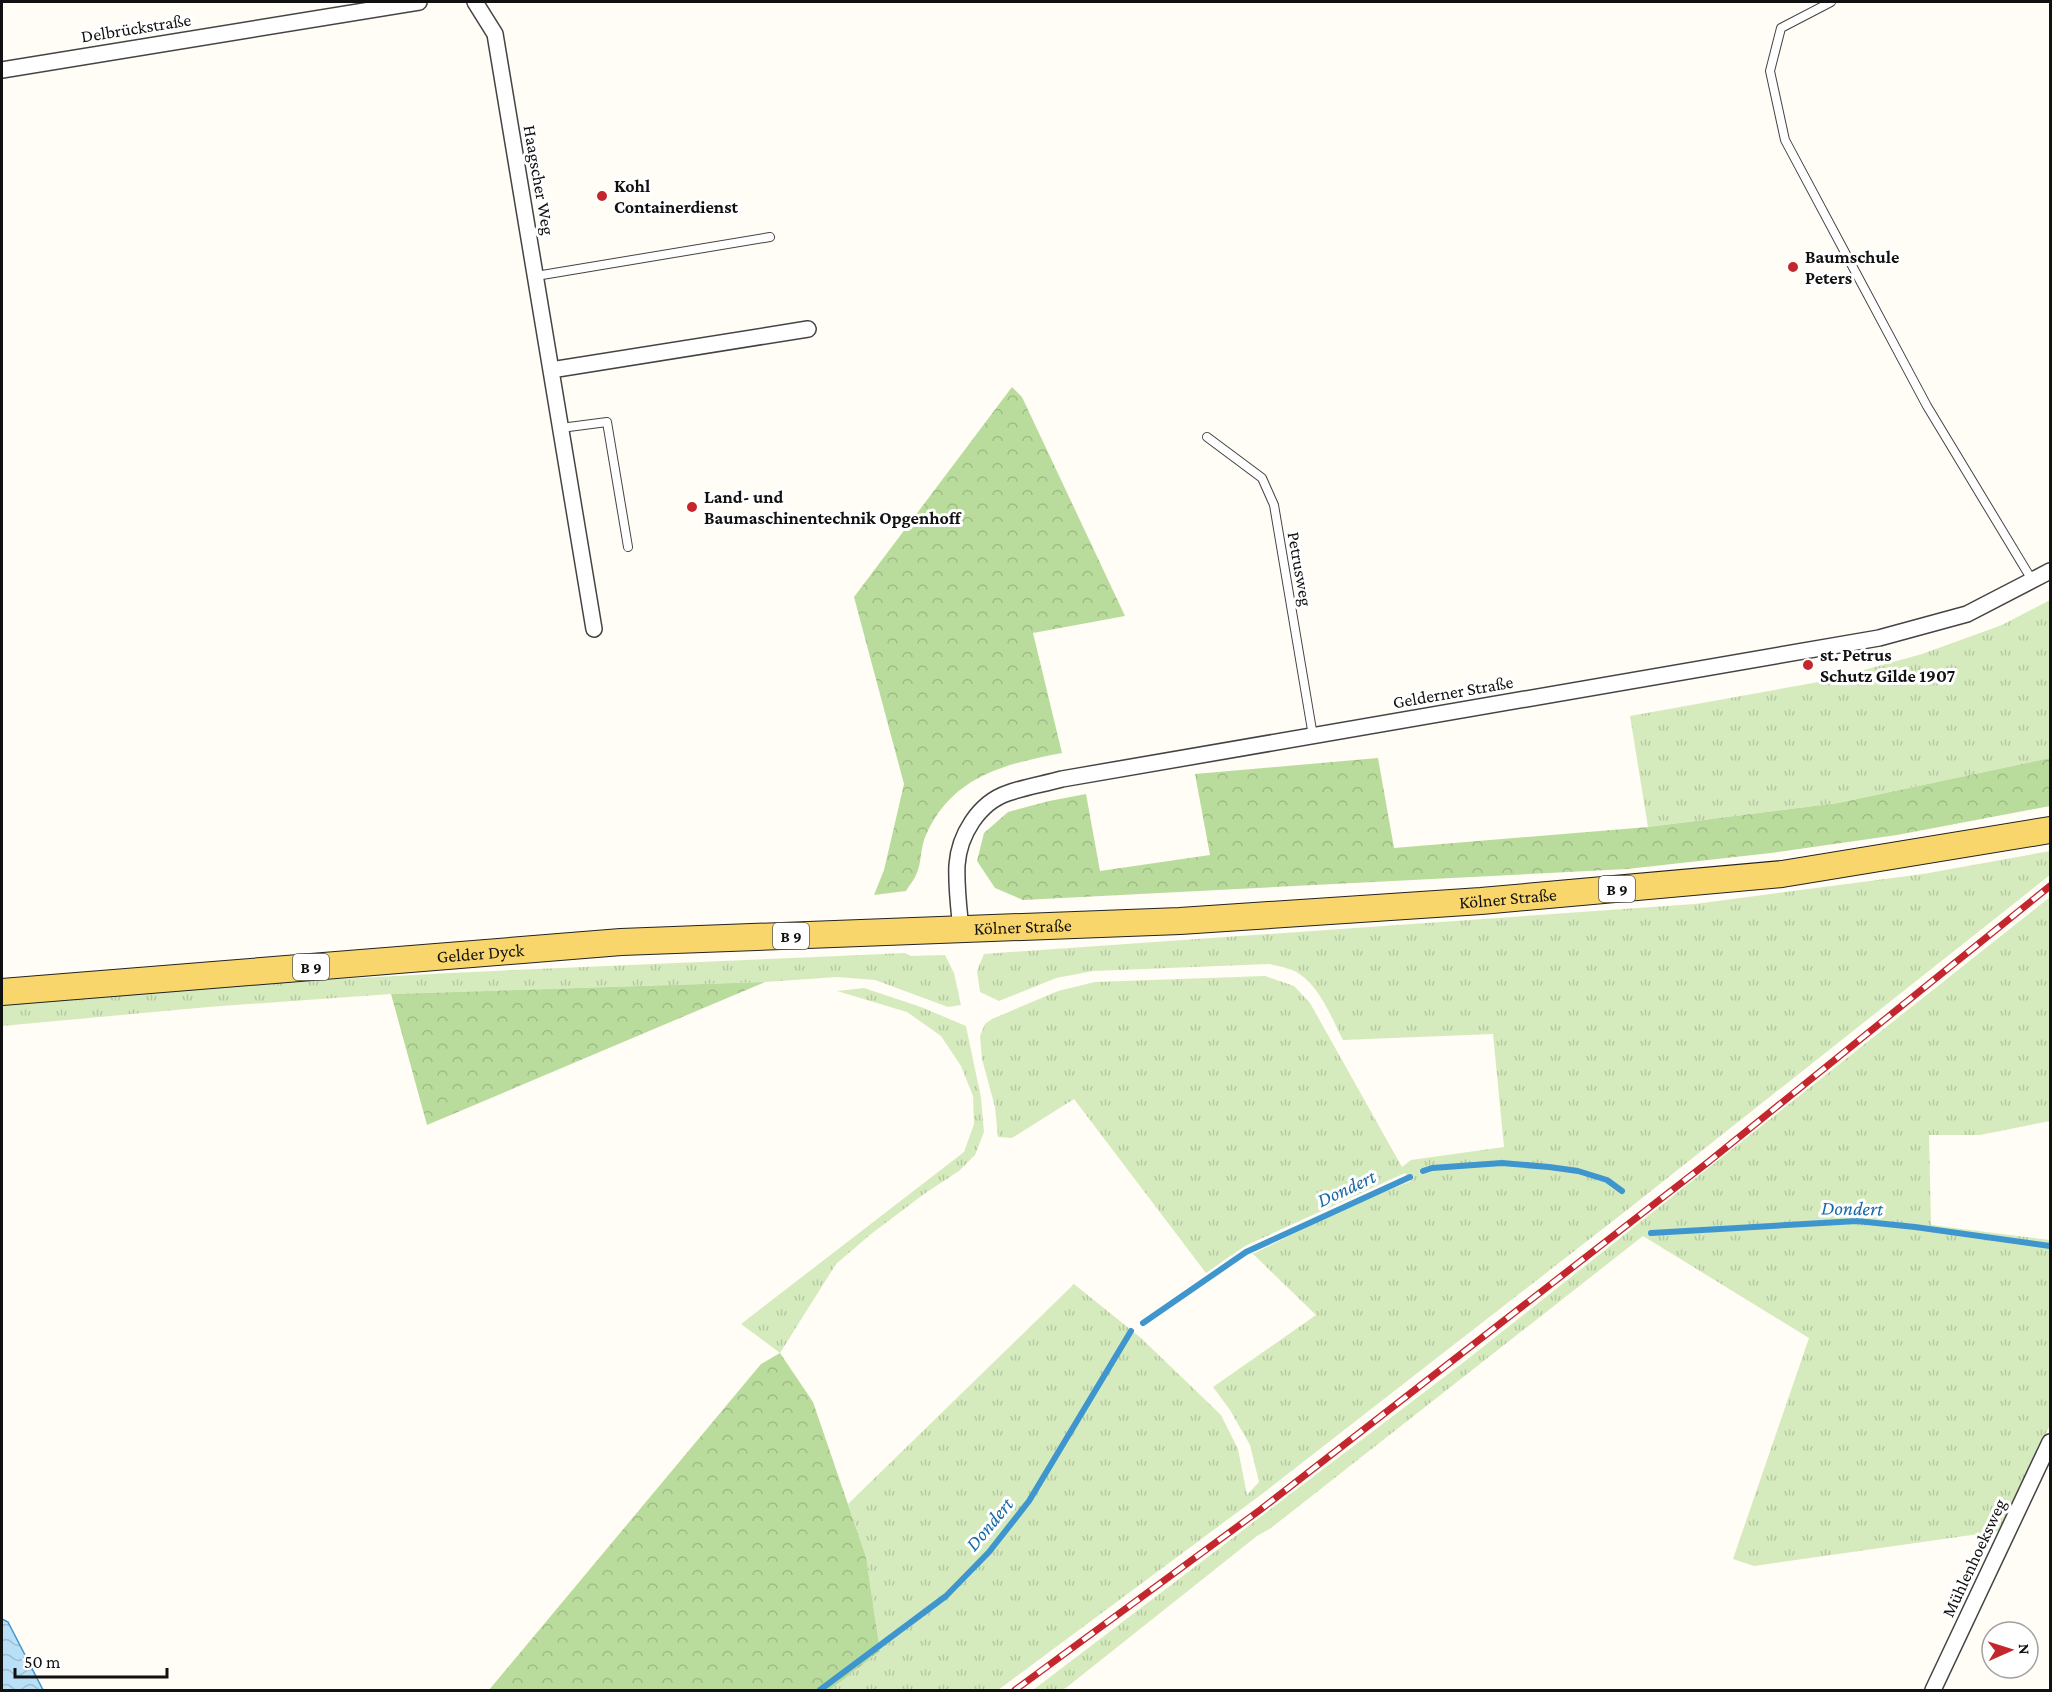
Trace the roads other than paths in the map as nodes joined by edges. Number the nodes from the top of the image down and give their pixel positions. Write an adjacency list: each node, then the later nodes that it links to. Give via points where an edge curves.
1 (419, 2): 4 (street, Delbrückstraße)
2 (475, 2): 6 (street, Haagscher Weg, via 495,34)
3 (1831, 2): 13 (lane, via 1781,28 1770,71 1785,140 1927,406)
4 (2, 70)
5 (770, 237): 6 (lane)
6 (536, 276): 8 (street, Haagscher Weg)
7 (808, 329): 8 (street)
8 (551, 370): 9 (street, Haagscher Weg)
9 (561, 428): 11 (lane, via 607,422); 14 (street, Haagscher Weg)
10 (1207, 436): 15 (lane, Petrusweg, via 1262,477 1274,506)
11 (628, 547)
12 (2050, 571): 13 (street, Gelderner Straße)
13 (2033, 582): 15 (street, Gelderner Straße, via 1967,614 1879,638)
14 (594, 628)
15 (1313, 736): 17 (street, Gelderner Straße, via 1062,779 1006,794 973,820 962,841 957,865)
16 (2050, 830): 17 (main road, Kölner Straße / B 9, via 1759,876 1481,901 1180,921)
17 (961, 930): 18 (main road, Gelder Dyck / B 9, via 621,942)
18 (2, 992)
19 (2050, 1442): 20 (street, Mühlenhoeksweg)
20 (1934, 1690)

